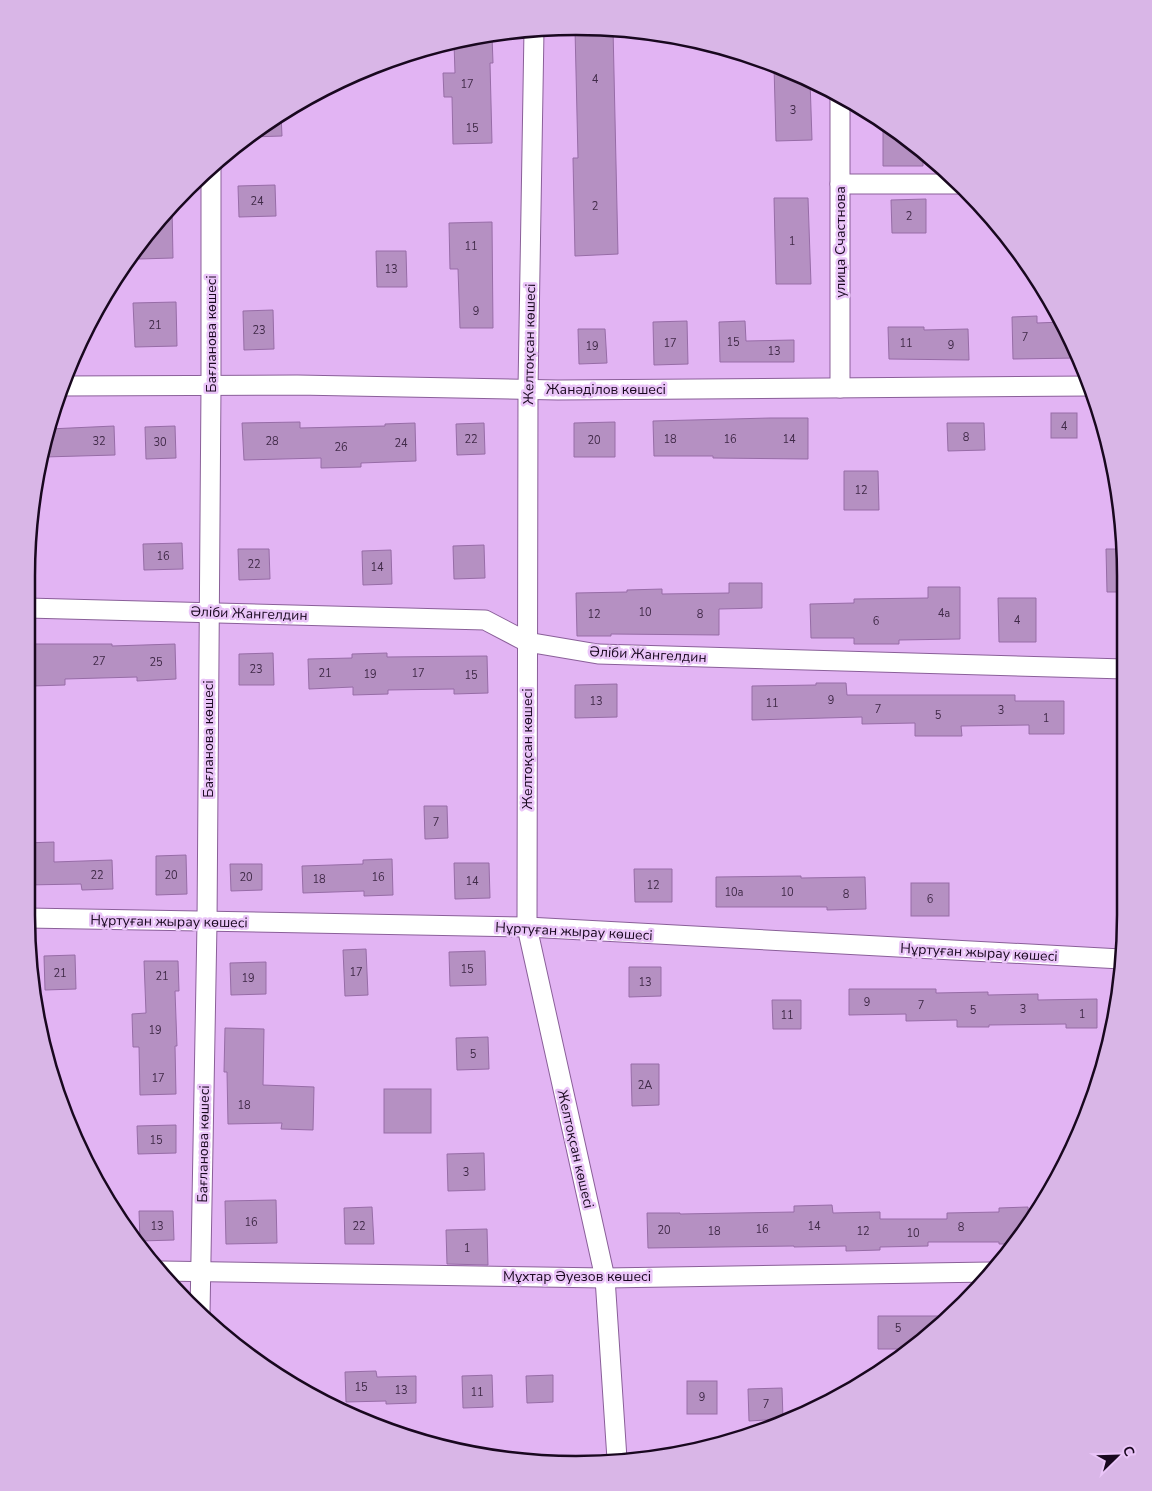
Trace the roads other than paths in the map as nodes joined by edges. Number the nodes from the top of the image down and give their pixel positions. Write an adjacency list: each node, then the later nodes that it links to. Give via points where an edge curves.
1 (534, 37): 10 (street, Желтоқсан көшесі)
2 (840, 104): 4 (street, улица Счастнова)
3 (211, 176): 7 (street, Бағланова көшесі)
4 (840, 184): 5 (street); 9 (street, улица Счастнова)
5 (949, 184)
6 (70, 386): 7 (street, Жанәділов көшесі)
7 (211, 386): 10 (street, Жанәділов көшесі); 12 (street, Бағланова көшесі)
8 (1082, 386): 9 (street, Жанәділов көшесі)
9 (840, 388): 10 (street, Жанәділов көшесі)
10 (528, 389): 13 (street, Желтоқсан көшесі)
11 (35, 608): 12 (street, Әліби Жангелдин)
12 (208, 612): 13 (street, Әліби Жангелдин, via 485,620); 16 (street, Бағланова көшесі)
13 (527, 642): 14 (street, Әліби Жангелдин, via 598,654); 17 (street, Желтоқсан көшесі)
14 (1117, 669)
15 (35, 918): 16 (street, Нұртуған жырау көшесі)
16 (206, 922): 17 (street, Нұртуған жырау көшесі); 20 (street, Бағланова көшесі)
17 (527, 927): 18 (street, Нұртуған жырау көшесі); 22 (street, Желтоқсан көшесі)
18 (1115, 959)
19 (168, 1271): 20 (street, Мұхтар Әуезов көшесі)
20 (202, 1271): 22 (street, Мұхтар Әуезов көшесі); 23 (street, Бағланова көшесі)
21 (983, 1272): 22 (street, Мұхтар Әуезов көшесі)
22 (605, 1278): 24 (street, Желтоқсан көшесі)
23 (200, 1305)
24 (617, 1454)

